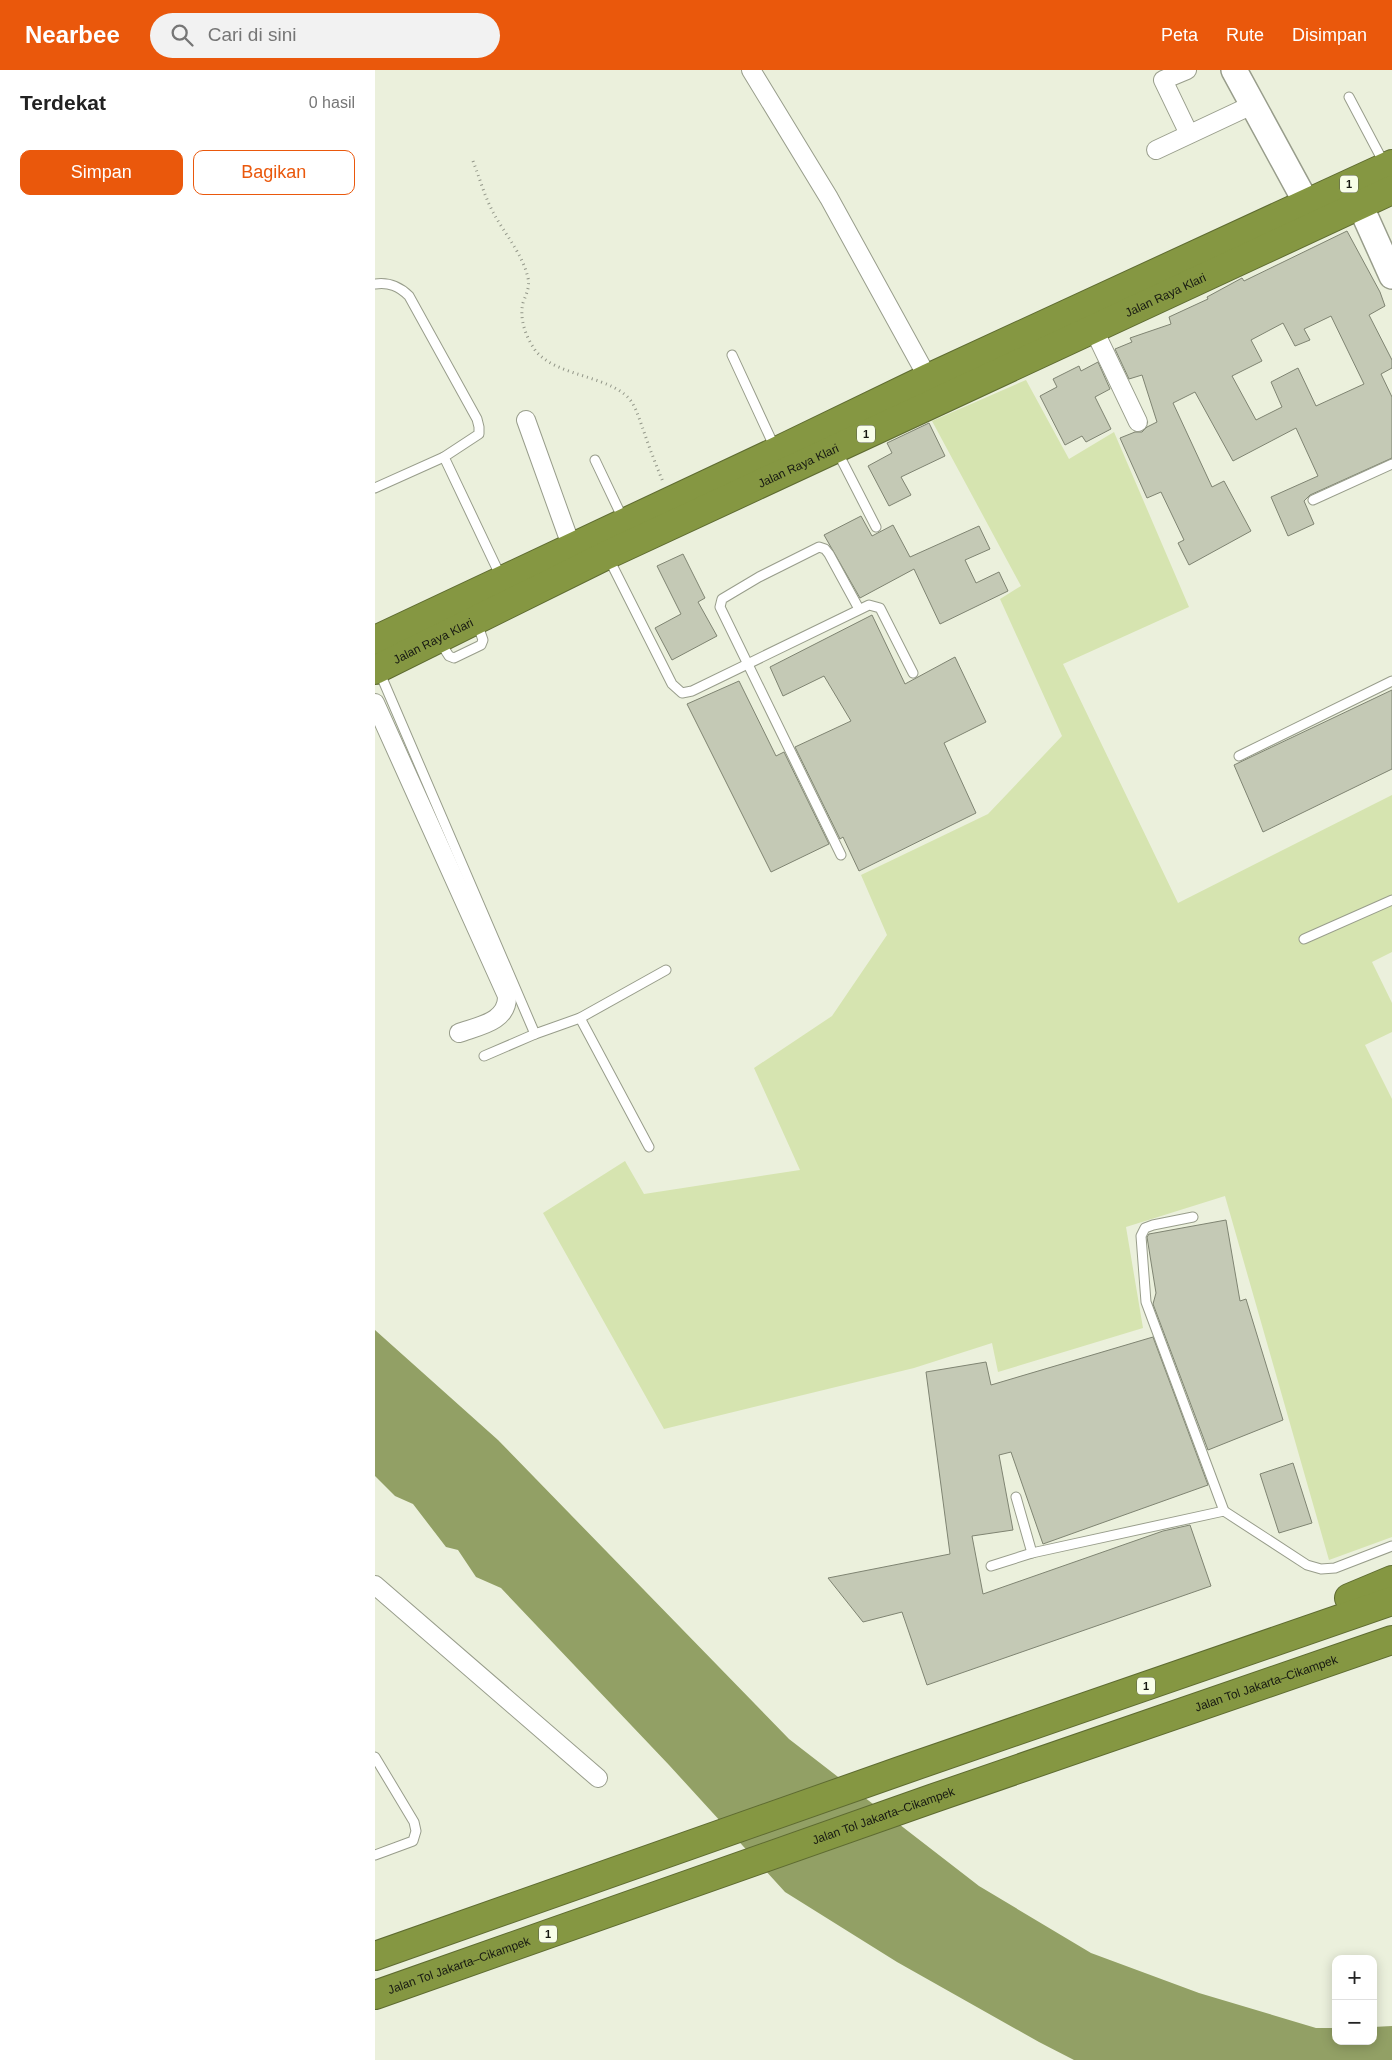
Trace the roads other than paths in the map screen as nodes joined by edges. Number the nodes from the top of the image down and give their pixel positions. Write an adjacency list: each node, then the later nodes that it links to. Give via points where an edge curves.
1 (751, 70): 16 (street, via 829,198)
2 (1187, 70): 4 (street)
3 (1234, 70): 6 (street)
4 (1161, 75): 7 (street)
5 (1349, 96): 9 (lane)
6 (1252, 105): 7 (street); 10 (street)
7 (1189, 134): 8 (street)
8 (1156, 150)
9 (1390, 174): 10 (highway, 1); 11 (highway, 1)
10 (1307, 204): 16 (highway, Jalan Raya Klari / 1)
11 (1360, 205): 12 (street); 14 (highway, Jalan Raya Klari / 1)
12 (1392, 276)
13 (375, 284): 21 (lane, via 391,284 409,296 477,419 479,434)
14 (1094, 330): 18 (street); 19 (highway, Jalan Raya Klari / 1)
15 (732, 355): 20 (lane)
16 (928, 378): 20 (highway, Jalan Raya Klari / 1)
17 (526, 420): 28 (street)
18 (1138, 422)
19 (836, 448): 27 (lane); 29 (highway, Jalan Raya Klari / 1)
20 (777, 452): 26 (highway, Jalan Raya Klari / 1)
21 (444, 457): 24 (lane); 30 (lane)
22 (595, 460): 26 (lane)
23 (1392, 464): 25 (lane)
24 (375, 488)
25 (1313, 500)
26 (625, 523): 28 (highway, Jalan Raya Klari / 1)
27 (876, 527)
28 (572, 548): 30 (highway, Jalan Raya Klari / 1)
29 (607, 555): 33 (lane, via 676,689 682,693 692,691); 34 (highway, Jalan Raya Klari / 1)
30 (502, 579): 32 (highway, Jalan Raya Klari / 1)
31 (859, 609): 33 (lane); 33 (lane, via 829,554 822,548 759,577 720,602); 35 (lane, via 873,605 879,608)
32 (375, 640)
33 (749, 665): 39 (lane)
34 (377, 669): 45 (lane)
35 (913, 673)
36 (1392, 681): 38 (lane)
37 (375, 703): 44 (street, via 507,996 508,1006 495,1020)
38 (1239, 756)
39 (841, 855)
40 (1392, 900): 41 (lane)
41 (1304, 939)
42 (666, 970): 43 (lane)
43 (581, 1018): 45 (lane); 47 (lane)
44 (459, 1033)
45 (535, 1034): 46 (lane)
46 (484, 1056)
47 (649, 1147)
48 (1193, 1217): 50 (lane, via 1145,1228 1141,1236 1147,1302)
49 (1016, 1497): 52 (lane)
50 (1224, 1511): 51 (lane, via 1307,1565 1321,1569 1335,1568); 52 (lane)
51 (1392, 1546)
52 (1033, 1553): 53 (lane)
53 (991, 1566)
54 (1392, 1580): 58 (highway)
55 (375, 1585): 60 (street)
56 (1392, 1601): 58 (highway, 1)
57 (1392, 1640): 63 (highway, Jalan Tol Jakarta–Cikampek / 1)
58 (1167, 1678): 62 (highway, 1)
59 (375, 1757): 61 (lane, via 414,1822 416,1831 413,1841)
60 (598, 1778)
61 (375, 1855)
62 (375, 1956)
63 (375, 1995)

